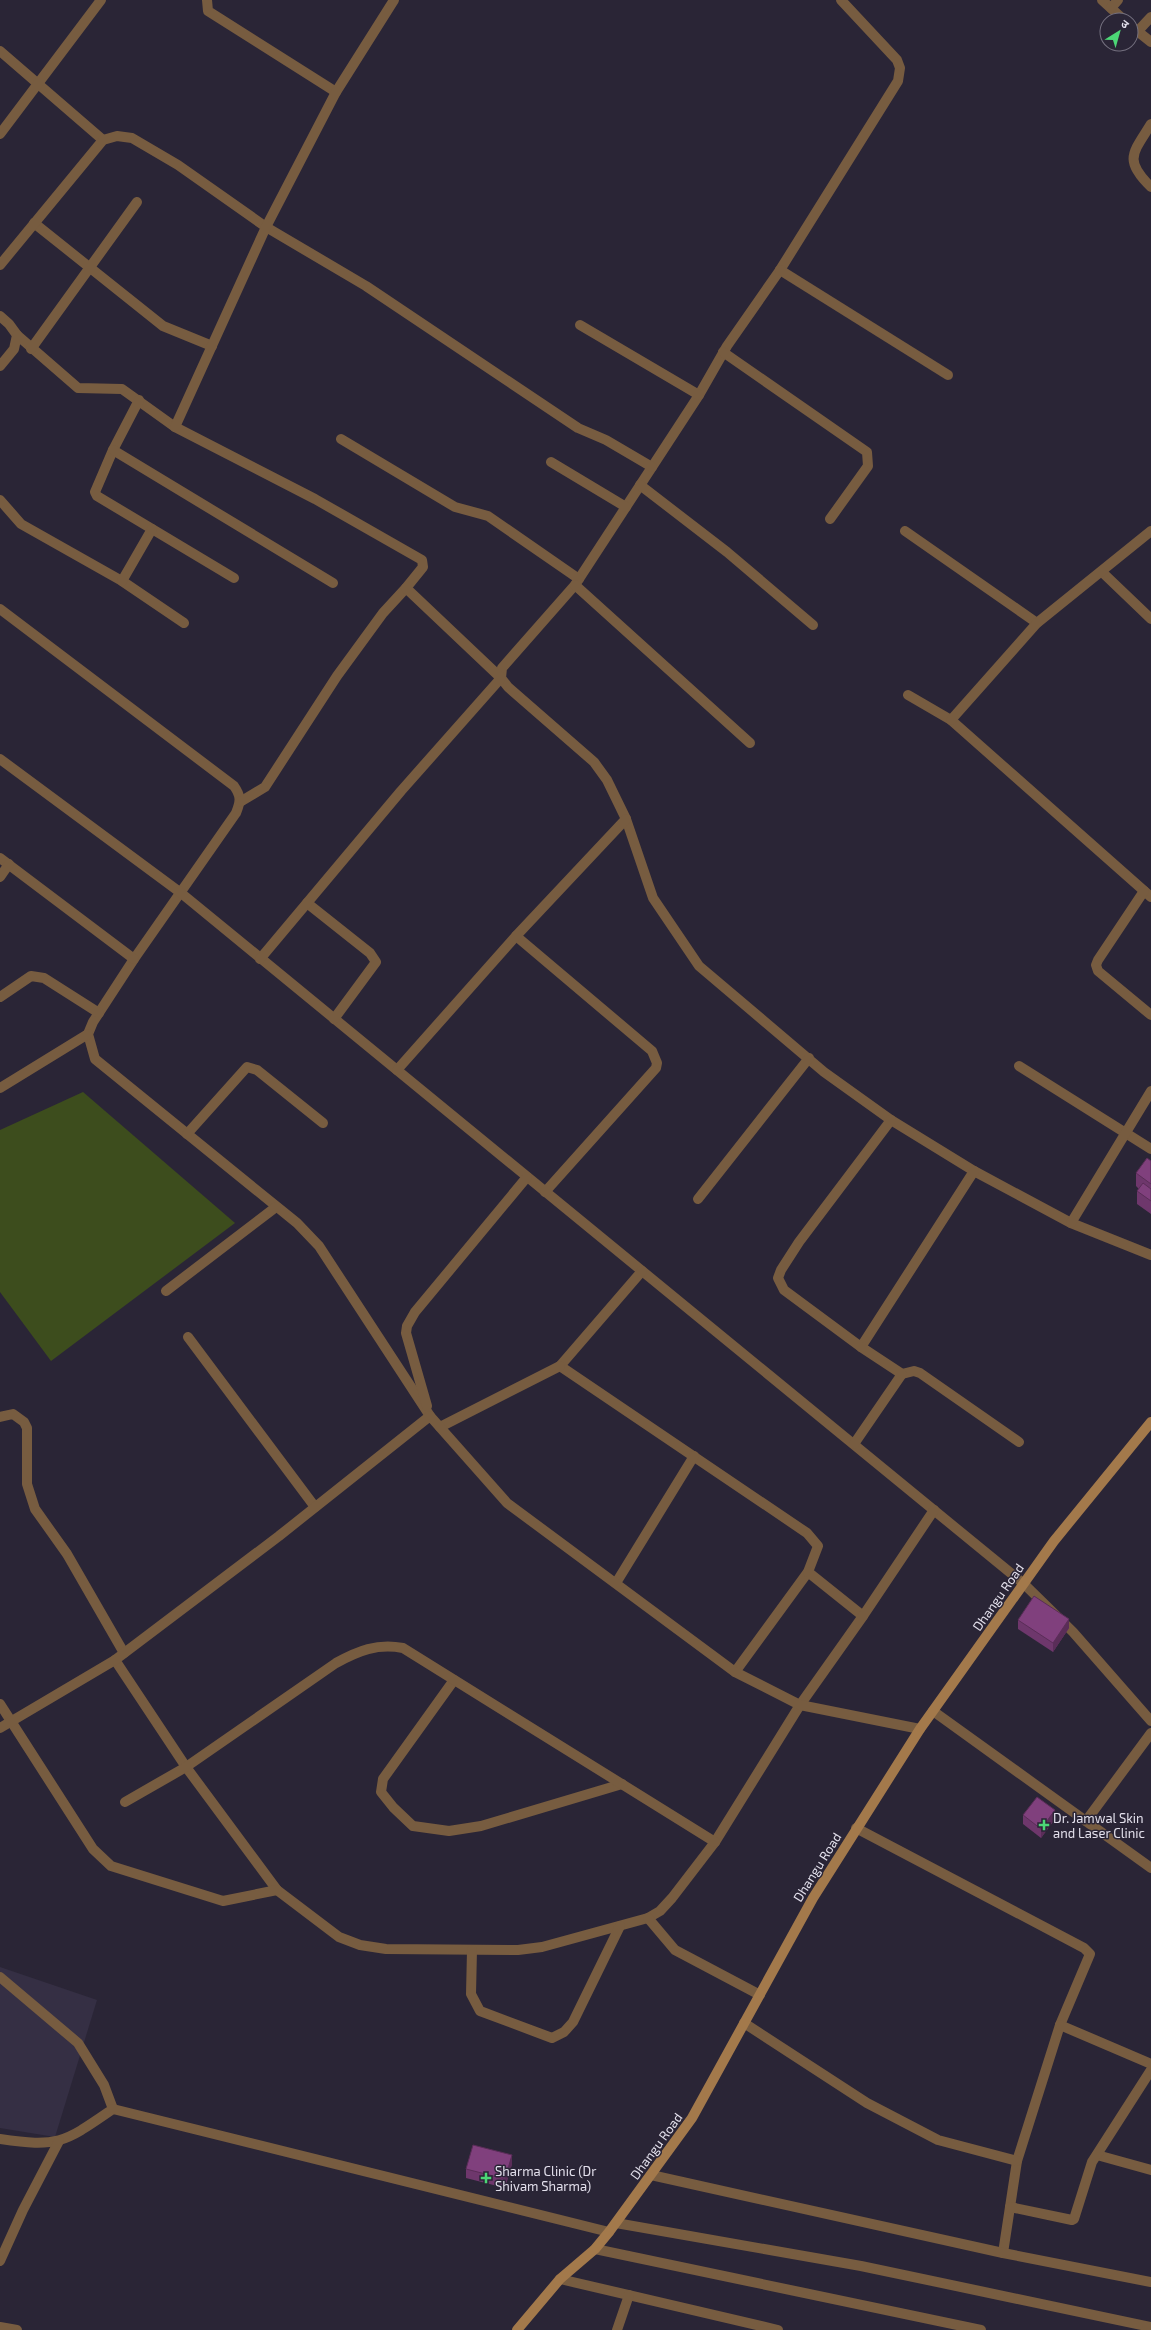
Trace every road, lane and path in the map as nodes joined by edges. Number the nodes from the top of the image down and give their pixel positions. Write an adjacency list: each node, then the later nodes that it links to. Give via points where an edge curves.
1 (101, 0): 14 (street)
2 (207, 0): 15 (street, via 208,11)
3 (394, 0): 15 (street)
4 (841, 0): 25 (street, via 897,60 900,75)
5 (1102, 0): 7 (street)
6 (1118, 0): 7 (street)
7 (1110, 8): 8 (street)
8 (1115, 12)
9 (1151, 18): 10 (street)
10 (1139, 26)
11 (1139, 33): 12 (street)
12 (1151, 42)
13 (0, 51): 14 (street)
14 (39, 84): 17 (street); 18 (street)
15 (336, 92): 22 (street)
16 (1151, 124): 19 (street, via 1135,150 1133,160 1136,173)
17 (0, 134)
18 (103, 140): 21 (street); 22 (street, via 118,136 132,138 178,165)
19 (1151, 187)
20 (137, 202): 24 (street)
21 (34, 223): 23 (street); 24 (street)
22 (266, 227): 29 (street); 40 (street, via 366,286 578,428 606,440)
23 (0, 265)
24 (91, 269): 29 (street, via 163,326); 30 (street)
25 (780, 270): 31 (street); 33 (street)
26 (0, 316): 28 (street)
27 (580, 325): 34 (street)
28 (17, 336): 30 (street); 32 (street, via 14,349)
29 (212, 346): 36 (street)
30 (31, 349): 35 (street, via 78,388 117,388)
31 (723, 352): 34 (street); 44 (street, via 861,445 867,452 868,466)
32 (0, 366)
33 (948, 375)
34 (699, 395): 40 (street)
35 (139, 400): 36 (street); 38 (street)
36 (175, 427): 53 (street, via 315,499 422,560 423,567)
37 (341, 440): 51 (street, via 455,507 488,516)
38 (113, 450): 45 (street, via 95,492 97,496); 52 (street)
39 (551, 462): 43 (street)
40 (652, 467): 41 (street)
41 (640, 485): 43 (street); 58 (street, via 727,552)
42 (0, 500): 50 (street, via 21,524)
43 (626, 507): 51 (street)
44 (830, 519)
45 (152, 529): 49 (street); 50 (street)
46 (905, 531): 57 (street)
47 (1151, 531): 48 (street)
48 (1102, 572): 55 (street); 57 (street)
49 (234, 578)
50 (122, 581): 56 (street)
51 (577, 582): 59 (street, via 502,668); 62 (street)
52 (333, 583)
53 (406, 588): 59 (street); 64 (street, via 383,613 337,676 265,786)
54 (0, 610): 64 (street, via 234,786)
55 (1151, 619)
56 (184, 623)
57 (1037, 623): 61 (street)
58 (813, 626)
59 (501, 678): 65 (street, via 594,762 607,780); 71 (street)
60 (908, 695): 61 (street)
61 (951, 720): 70 (street)
62 (750, 743)
63 (0, 759): 69 (street)
64 (240, 802): 69 (street, via 236,813)
65 (626, 819): 72 (street); 80 (street, via 653,898 699,966)
66 (0, 858): 67 (street)
67 (8, 864): 68 (street); 73 (street)
68 (0, 877)
69 (181, 893): 73 (street); 74 (street)
70 (1148, 894): 77 (street, via 1096,965 1098,971)
71 (307, 903): 74 (street); 78 (street, via 370,953 376,962)
72 (516, 936): 82 (street); 92 (street, via 652,1051 657,1063 656,1068)
73 (134, 959): 76 (street)
74 (260, 959): 78 (street)
75 (0, 997): 76 (street, via 30,976 36,976 44,978)
76 (99, 1013): 79 (street)
77 (1151, 1015)
78 (334, 1019): 82 (street)
79 (88, 1034): 83 (street); 88 (street, via 95,1059)
80 (808, 1058): 85 (street); 93 (street)
81 (1019, 1066): 87 (street)
82 (397, 1070): 91 (street)
83 (0, 1088)
84 (1151, 1091): 87 (street)
85 (891, 1120): 90 (street); 100 (street, via 799,1242 778,1278 784,1290)
86 (323, 1123): 88 (street, via 257,1070 247,1067)
87 (1126, 1132): 89 (street); 95 (street)
88 (187, 1134): 94 (street)
89 (1151, 1148)
90 (974, 1171): 95 (street); 100 (street)
91 (527, 1177): 92 (street); 104 (street, via 415,1312 407,1326 406,1333)
92 (545, 1192): 97 (street)
93 (698, 1200)
94 (276, 1206): 98 (street); 104 (street, via 319,1246)
95 (1070, 1223): 96 (street)
96 (1151, 1255)
97 (642, 1271): 101 (street); 108 (street)
98 (166, 1291)
99 (188, 1337): 110 (street)
100 (861, 1347): 102 (street)
101 (560, 1366): 106 (street); 109 (street)
102 (902, 1374): 107 (street, via 914,1371 920,1373); 108 (street)
103 (0, 1416): 116 (street, via 13,1414 24,1422 27,1428 27,1484 33,1504 67,1554)
104 (430, 1416): 106 (street); 110 (street)
105 (1151, 1422): 114 (street, Dhangu Road, via 1054,1541)
106 (440, 1426): 113 (street, via 506,1503)
107 (1019, 1442)
108 (854, 1444): 111 (street)
109 (694, 1456): 112 (street, via 815,1540 818,1550); 113 (street)
110 (315, 1507): 116 (street)
111 (934, 1510): 114 (street); 115 (street)
112 (808, 1572): 115 (street); 118 (street)
113 (616, 1583): 118 (street)
114 (1024, 1584): 122 (street, Dhangu Road); 124 (street, via 1072,1632)
115 (863, 1616): 121 (street)
116 (124, 1653): 117 (street)
117 (115, 1660): 123 (street); 128 (street)
118 (735, 1672): 121 (street)
119 (454, 1680): 128 (street, via 403,1648 388,1645 357,1652 336,1663); 129 (street); 129 (street, via 383,1779 381,1792 413,1826 449,1831 481,1826)
120 (0, 1704): 123 (street)
121 (800, 1705): 126 (street); 133 (street)
122 (933, 1711): 126 (street, Dhangu Road); 131 (street)
123 (10, 1721): 125 (street); 135 (street, via 93,1849 111,1866 222,1901)
124 (1151, 1721)
125 (0, 1728)
126 (920, 1729): 132 (street, Dhangu Road)
127 (1151, 1733): 131 (street)
128 (186, 1767): 130 (street); 135 (street)
129 (622, 1784): 133 (street)
130 (125, 1802)
131 (1086, 1821): 134 (street)
132 (856, 1828): 140 (street, Dhangu Road, via 812,1898); 142 (street, via 1088,1951 1090,1958)
133 (715, 1842): 136 (street, via 672,1898 660,1911)
134 (1151, 1868)
135 (277, 1890): 138 (street, via 339,1937 360,1945 386,1949)
136 (648, 1918): 137 (street); 140 (street, via 675,1950)
137 (620, 1926): 138 (street, via 542,1947); 138 (street, via 572,2022 564,2032 552,2038 480,2011 471,1994)
138 (472, 1950)
139 (0, 1977): 145 (street, via 78,2043 104,2085)
140 (760, 1995): 141 (street, Dhangu Road)
141 (744, 2024): 149 (street, via 867,2103 938,2140); 151 (street, Dhangu Road, via 692,2118)
142 (1060, 2025): 143 (street); 149 (street)
143 (1151, 2064)
144 (1151, 2070): 148 (street)
145 (113, 2109): 147 (street, via 76,2134); 154 (street)
146 (0, 2138): 147 (street, via 36,2144)
147 (59, 2141): 157 (street)
148 (1097, 2155): 150 (street); 152 (street, via 1092,2162 1074,2219)
149 (1017, 2161): 152 (street)
150 (1151, 2170)
151 (651, 2175): 153 (street, Dhangu Road); 156 (street)
152 (1010, 2207): 156 (street)
153 (616, 2223): 154 (street, Dhangu Road); 162 (street, via 861,2266)
154 (609, 2232): 155 (street, Dhangu Road)
155 (595, 2249): 158 (street, Dhangu Road); 167 (street)
156 (1004, 2252): 159 (street)
157 (0, 2261)
158 (560, 2279): 160 (street); 164 (street, Dhangu Road)
159 (1151, 2282)
160 (629, 2296): 165 (street); 166 (street)
161 (0, 2327): 163 (street)
162 (1151, 2327)
163 (17, 2330)
164 (517, 2330)
165 (617, 2330)
166 (778, 2330)
167 (981, 2330)

